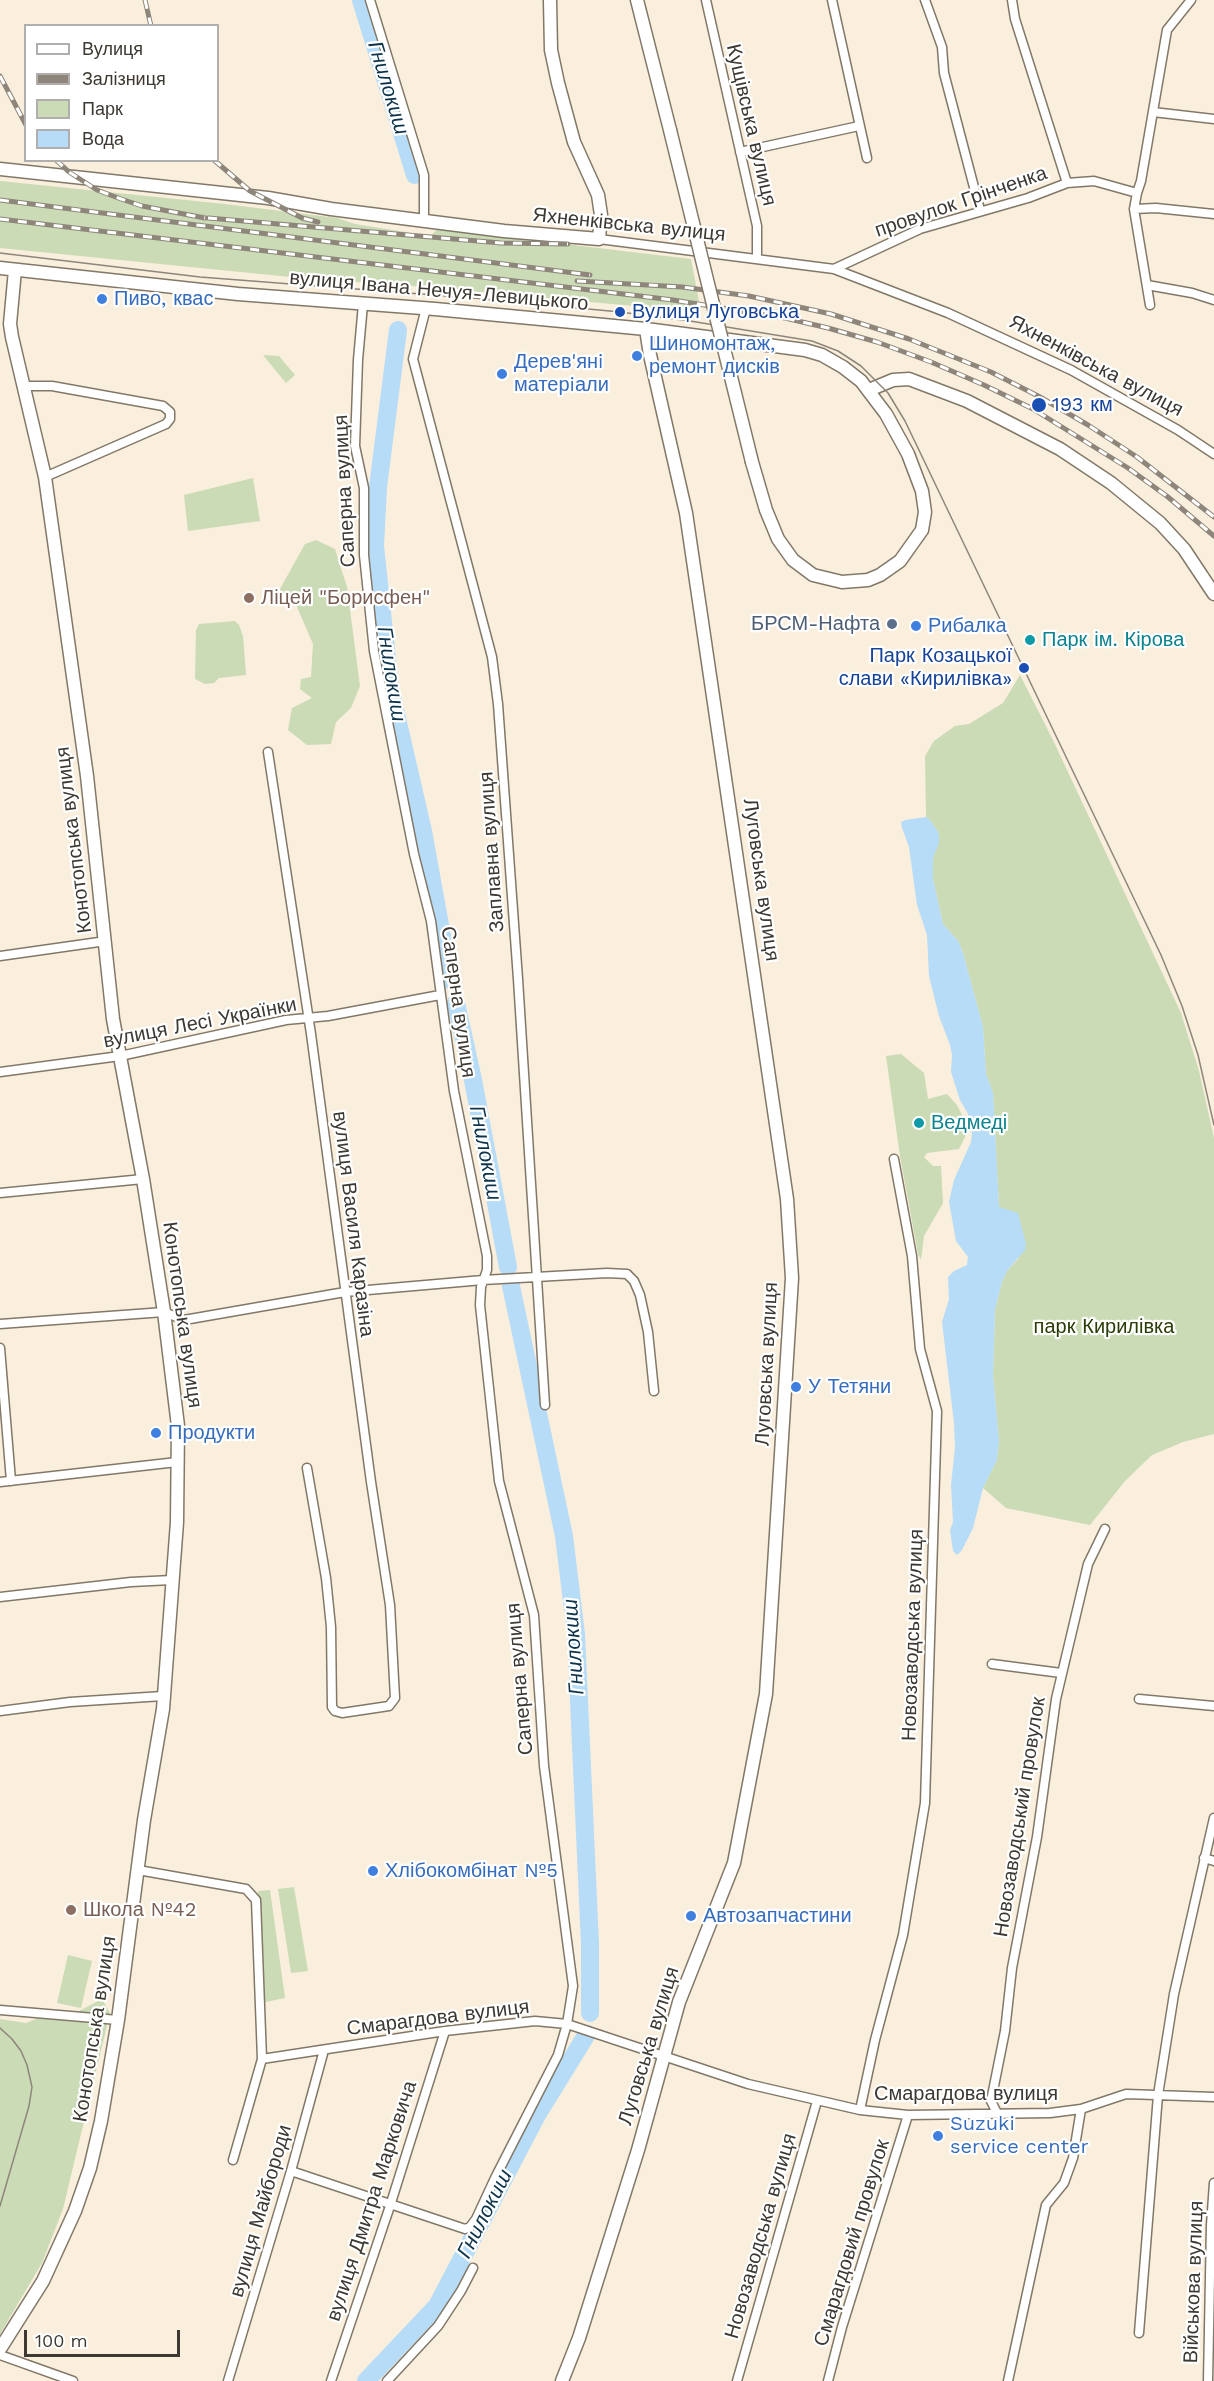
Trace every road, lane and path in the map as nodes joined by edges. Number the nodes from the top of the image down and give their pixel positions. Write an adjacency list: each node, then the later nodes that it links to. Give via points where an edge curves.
1 (370, 0): 20 (street, via 424,175)
2 (550, 0): 21 (street, via 551,50 574,142 598,195)
3 (637, 0): 33 (street, вулиця Івана Нечуя-Левицького, bridge, via 771,525 793,560 813,574 842,582 868,580 900,561 922,530 925,512 922,491 908,454)
4 (706, 0): 12 (street, Кущівська вулиця)
5 (832, 0): 11 (street)
6 (925, 0): 18 (street, via 942,47 944,74)
7 (1012, 0): 15 (street)
8 (1191, 0): 9 (street, via 1167,30)
9 (1154, 112): 10 (street); 16 (street)
10 (1214, 119)
11 (859, 126): 12 (street); 13 (street)
12 (740, 152): 22 (street, Кущівська вулиця, via 757,226)
13 (867, 158)
14 (0, 169): 20 (street, Яхненківська вулиця, via 268,198)
15 (1067, 183): 16 (street, провулок Грінченка, via 1094,181); 18 (street, провулок Грінченка)
16 (1137, 193): 17 (street)
17 (1134, 209): 19 (street); 26 (street)
18 (980, 210): 24 (street, провулок Грінченка, via 920,229)
19 (1214, 214)
20 (424, 221): 21 (street, Яхненківська вулиця)
21 (599, 239): 22 (street, Яхненківська вулиця)
22 (757, 258): 24 (street, Яхненківська вулиця)
23 (0, 268): 25 (street, вулиця Івана Нечуя-Левицького)
24 (834, 269): 34 (street, Яхненківська вулиця, via 948,313 1071,370)
25 (15, 270): 28 (street, вулиця Івана Нечуя-Левицького); 32 (street, Конотопська вулиця, via 10,324)
26 (1147, 285): 27 (street); 29 (street)
27 (1214, 300)
28 (363, 304): 30 (street, вулиця Івана Нечуя-Левицького); 40 (street, Саперна вулиця, via 355,446 364,488 364,555 374,651 431,921)
29 (1150, 305)
30 (426, 308): 31 (street, вулиця Івана Нечуя-Левицького); 47 (street, Заплавна вулиця, via 413,359 492,657 498,704)
31 (646, 329): 33 (street, вулиця Івана Нечуя-Левицького, via 805,350 838,363); 77 (street, Луговська вулиця, via 688,524 787,1199 792,1278 766,1694 734,1863 679,2002)
32 (25, 386): 35 (street, Конотопська вулиця); 35 (street, via 62,388 163,406 170,412 166,424)
33 (869, 390): 36 (street, via 893,380 909,379 976,405 1060,449 1111,483 1160,523 1184,549)
34 (1214, 454)
35 (45, 477): 38 (street, Конотопська вулиця)
36 (1214, 594)
37 (268, 753): 41 (street, вулиця Василя Каразіна)
38 (106, 941): 39 (street); 42 (street, Конотопська вулиця)
39 (0, 956)
40 (440, 995): 41 (street, вулиця Лесі Українки); 48 (street, Саперна вулиця, via 454,1091 487,1256)
41 (307, 1018): 42 (street, вулиця Лесі Українки); 49 (street, вулиця Василя Каразіна)
42 (120, 1056): 43 (street, вулиця Лесі Українки); 45 (street, Конотопська вулиця)
43 (0, 1072)
44 (894, 1159): 83 (street, Новозаводська вулиця, via 912,1256 920,1349 937,1411 925,1792 903,1935)
45 (143, 1179): 46 (street); 50 (street, Конотопська вулиця)
46 (0, 1193)
47 (536, 1278): 48 (street); 53 (street, via 627,1274 640,1295); 54 (street, Заплавна вулиця)
48 (483, 1280): 49 (street); 74 (street, Саперна вулиця, via 480,1305 499,1481 534,1615 544,1766 573,1986)
49 (345, 1292): 50 (street, via 184,1320); 56 (street, вулиця Василя Каразіна, via 390,1605 394,1701 386,1707 342,1713 332,1707 327,1588)
50 (164, 1312): 51 (street); 55 (street, Конотопська вулиця, via 178,1426)
51 (0, 1324)
52 (0, 1348): 57 (street)
53 (654, 1391)
54 (545, 1405)
55 (177, 1462): 57 (street); 60 (street, Конотопська вулиця)
56 (307, 1468)
57 (11, 1481): 58 (street)
58 (0, 1482)
59 (1105, 1529): 63 (street, Новозаводський провулок, via 1088,1564)
60 (172, 1580): 61 (street); 64 (street, Конотопська вулиця)
61 (0, 1597)
62 (992, 1664): 63 (street)
63 (1061, 1673): 84 (street, Новозаводський провулок, via 991,2101)
64 (163, 1696): 67 (street); 71 (street, Конотопська вулиця)
65 (1139, 1699): 66 (street)
66 (1214, 1706)
67 (0, 1711)
68 (1214, 1818): 69 (street)
69 (1204, 1858): 70 (street); 79 (street, via 1174,1994)
70 (1214, 1861)
71 (138, 1870): 73 (street, Конотопська вулиця); 78 (street, via 246,1889 254,1895)
72 (0, 2010): 73 (street)
73 (118, 2020): 92 (street, Конотопська вулиця, via 101,2121 75,2211 43,2281)
74 (567, 2024): 75 (street, Смарагдова вулиця, via 535,2021); 77 (street, Смарагдова вулиця); 89 (street, Саперна вулиця, via 558,2055 473,2223 465,2229)
75 (445, 2031): 76 (street, Смарагдова вулиця); 89 (street, вулиця Дмитра Марковича)
76 (324, 2050): 78 (street, Смарагдова вулиця); 87 (street, вулиця Майбороди)
77 (665, 2056): 81 (street, Смарагдова вулиця, via 748,2084); 98 (street, Луговська вулиця, via 579,2338)
78 (262, 2059): 86 (street)
79 (1158, 2095): 80 (street, Смарагдова вулиця); 82 (street, Смарагдова вулиця, via 1126,2094); 91 (street)
80 (1214, 2097)
81 (817, 2101): 83 (street, Смарагдова вулиця); 99 (street, Новозаводська вулиця)
82 (1081, 2109): 84 (street, Смарагдова вулиця); 101 (street, via 1073,2158 1064,2183 1046,2205)
83 (860, 2110): 85 (street, Смарагдова вулиця)
84 (997, 2113): 85 (street, Смарагдова вулиця)
85 (908, 2115): 100 (street, Смарагдовий провулок)
86 (233, 2160)
87 (291, 2171): 89 (street); 95 (street, вулиця Майбороди)
88 (1214, 2183): 102 (street, Військова вулиця)
89 (390, 2206): 96 (street, вулиця Дмитра Марковича)
90 (473, 2268): 97 (street, via 438,2326)
91 (1139, 2333)
92 (0, 2349)
93 (0, 2355): 94 (street)
94 (73, 2381)
95 (228, 2381)
96 (331, 2381)
97 (387, 2381)
98 (562, 2381)
99 (737, 2381)
100 (828, 2381)
101 (1008, 2381)
102 (1208, 2381)

